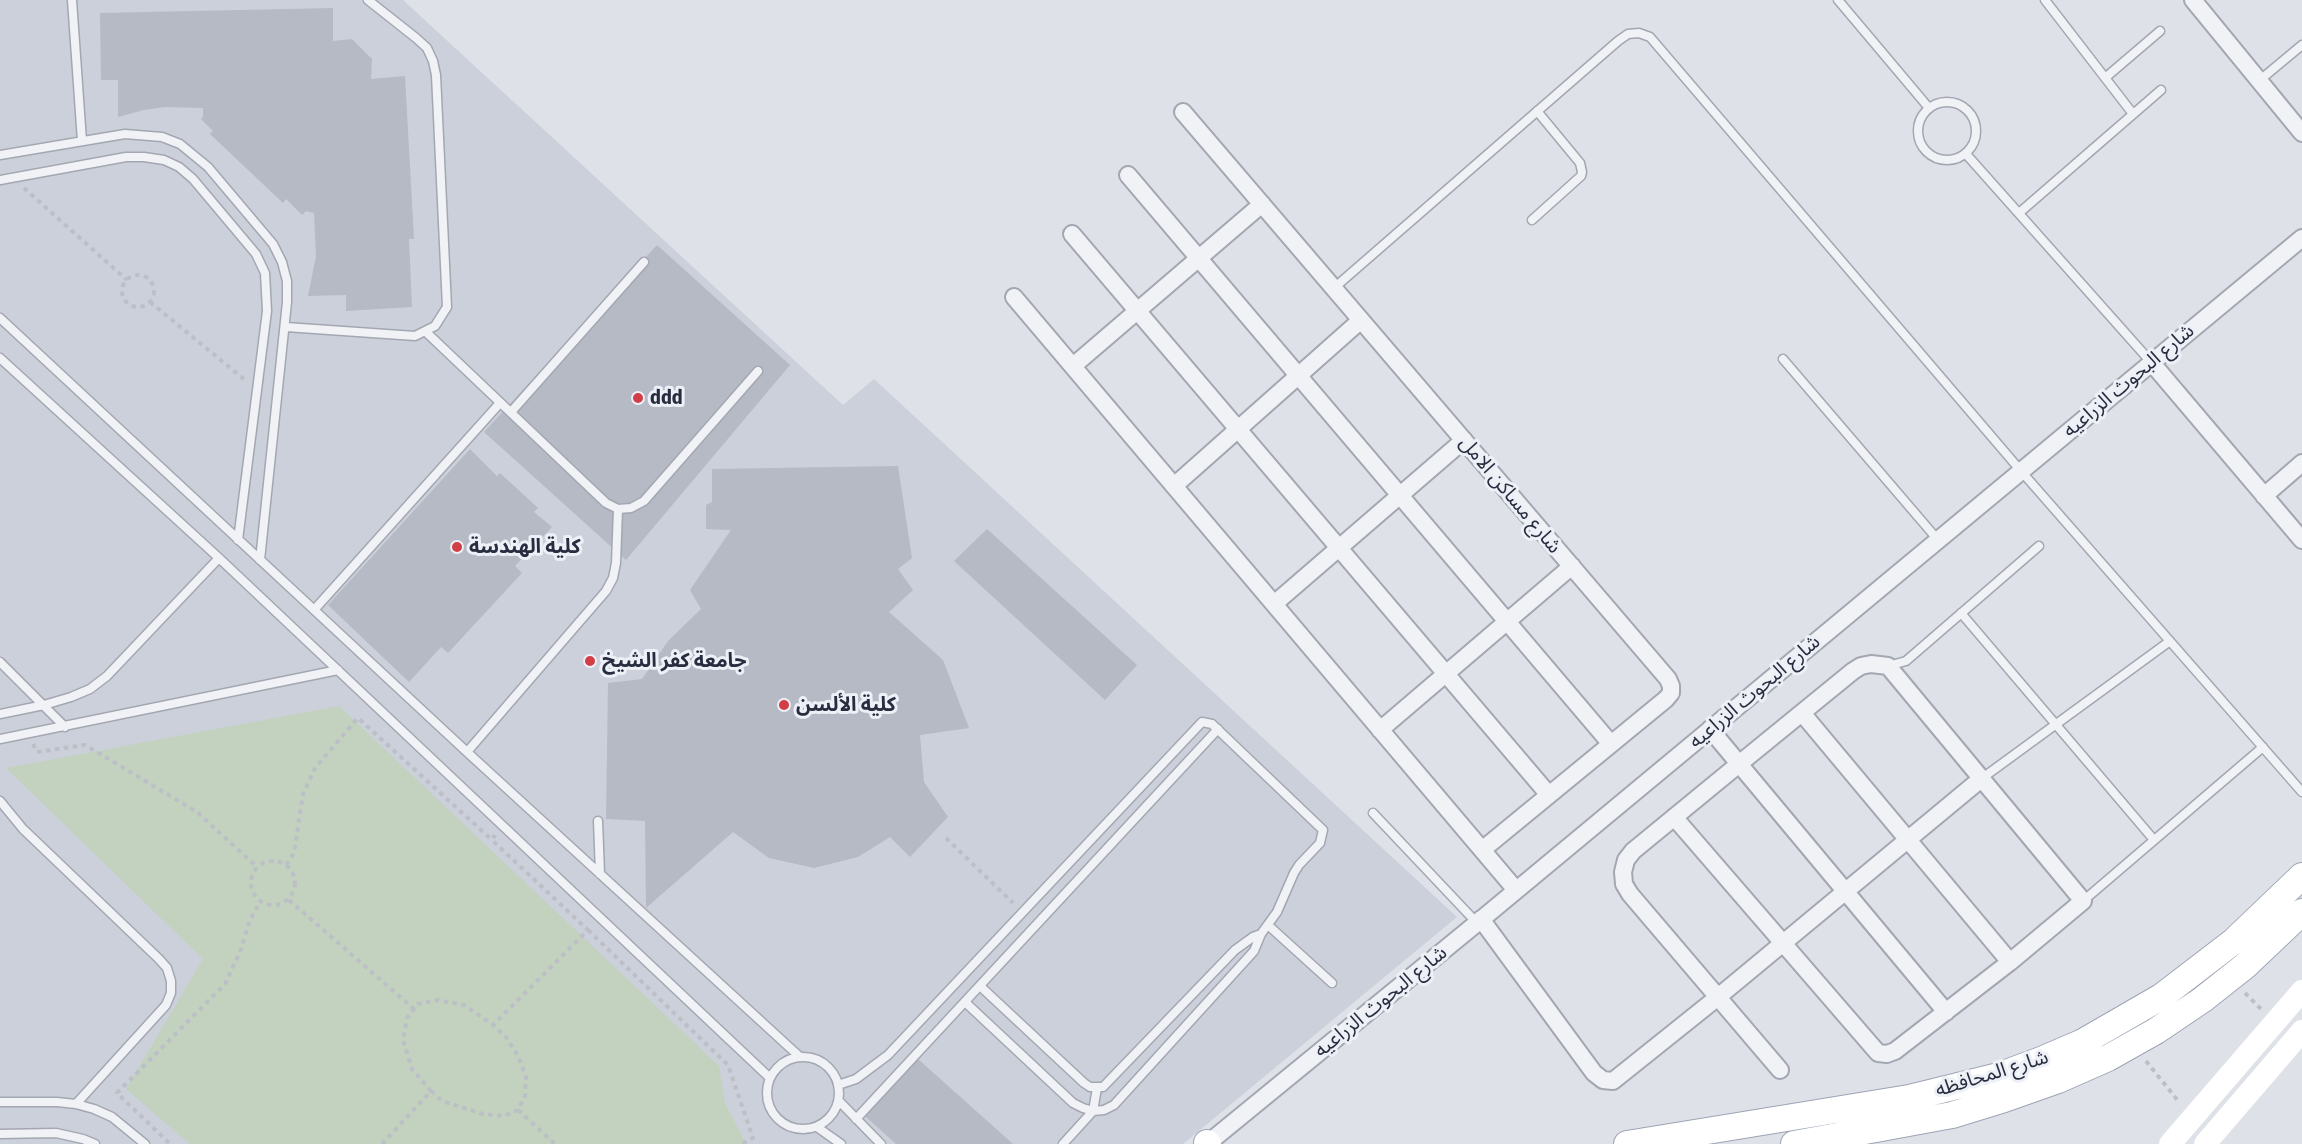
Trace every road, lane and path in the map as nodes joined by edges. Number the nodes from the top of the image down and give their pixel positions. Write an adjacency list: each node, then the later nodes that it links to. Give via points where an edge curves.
1 (72, 0): 16 (lane)
2 (368, 0): 37 (lane, via 427,48 436,75 447,307 435,326)
3 (1838, 0): 11 (lane)
4 (2044, 0): 8 (lane)
5 (2193, 0): 9 (street)
6 (2160, 31): 8 (lane)
7 (2302, 45): 9 (lane)
8 (2105, 78): 14 (lane)
9 (2260, 80): 15 (street)
10 (2161, 90): 14 (lane)
11 (1929, 108): 17 (lane, via 1946,102 1970,113 1977,129 1976,139); 17 (lane, via 1919,124 1920,142 1925,150 1940,159 1958,159)
12 (1537, 111): 24 (lane, via 1580,163 1582,172); 30 (lane); 50 (lane, via 1628,34 1650,37)
13 (1184, 112): 22 (street, شارع مساكن الامل)
14 (2133, 114): 23 (lane)
15 (2302, 133)
16 (82, 141): 18 (lane); 36 (lane, via 125,134 162,137 195,155 273,244 287,282)
17 (1966, 154): 23 (lane)
18 (0, 155)
19 (1128, 175): 27 (street)
20 (13, 178): 21 (lane); 29 (path); 44 (lane, via 144,157 179,167 256,254 265,273 267,311)
21 (0, 180)
22 (1262, 204): 27 (street); 30 (street, شارع مساكن الامل)
23 (2019, 213): 40 (lane)
24 (1532, 220)
25 (1072, 234): 33 (street)
26 (2302, 238): 40 (street, شارع البحوث الزراعيه)
27 (1199, 258): 33 (street); 43 (street)
28 (644, 262): 46 (lane)
29 (127, 280): 32 (path, via 138,275 149,279 154,290); 32 (path, via 123,296 129,304 140,307)
30 (1334, 288): 35 (street, شارع مساكن الامل)
31 (1014, 297): 41 (street)
32 (150, 302): 44 (path)
33 (1137, 310): 41 (street); 47 (street)
34 (0, 318): 55 (lane)
35 (1361, 320): 43 (street); 48 (street, شارع مساكن الامل)
36 (286, 327): 37 (lane, via 415,336); 61 (lane)
37 (426, 332): 45 (lane)
38 (0, 358): 60 (lane)
39 (1783, 359): 56 (lane)
40 (2151, 362): 50 (street, شارع البحوث الزراعيه); 53 (street)
41 (1073, 366): 51 (street)
42 (758, 371): 54 (lane, via 644,501)
43 (1299, 375): 47 (street); 52 (street)
44 (257, 390): 55 (lane)
45 (500, 403): 46 (lane); 64 (lane)
46 (511, 412): 54 (lane, via 606,503)
47 (1238, 429): 51 (street); 59 (street)
48 (1464, 440): 52 (street); 62 (street, شارع مساكن الامل)
49 (2302, 463): 53 (street)
50 (2022, 471): 56 (street, شارع البحوث الزراعيه); 67 (lane)
51 (1174, 486): 63 (street)
52 (1401, 495): 59 (street); 66 (street)
53 (2264, 496): 57 (street)
54 (618, 509): 84 (lane, via 616,563 606,591)
55 (238, 540): 61 (lane)
56 (1938, 540): 78 (street, شارع البحوث الزراعيه)
57 (2302, 540)
58 (2039, 546): 65 (lane)
59 (1339, 548): 63 (street); 71 (street)
60 (219, 558): 70 (lane); 72 (lane, via 107,676 71,697)
61 (260, 560): 64 (lane)
62 (1572, 566): 66 (street); 82 (street, شارع مساكن الامل, via 1671,686 1666,699)
63 (1274, 604): 79 (street)
64 (315, 610): 84 (lane)
65 (1961, 613): 69 (lane, via 1906,661); 75 (lane)
66 (1507, 621): 71 (street); 82 (street)
67 (2170, 641): 75 (lane); 83 (lane)
68 (0, 662): 72 (lane)
69 (1888, 666): 73 (street, via 1862,666); 86 (street)
70 (338, 670): 76 (lane); 93 (lane)
71 (1446, 674): 79 (street); 88 (street)
72 (44, 705): 74 (lane); 76 (lane)
73 (1802, 713): 85 (street); 96 (street)
74 (0, 714)
75 (2056, 724): 86 (lane); 97 (lane)
76 (65, 727): 80 (lane)
77 (1218, 729): 108 (lane, via 1207,722 1196,726); 111 (lane, via 1323,830 1320,843 1294,873); 118 (lane)
78 (1710, 729): 85 (street); 103 (street, شارع البحوث الزراعيه)
79 (1380, 730): 98 (street)
80 (29, 734): 81 (lane); 100 (path, via 37,752 85,745 197,812)
81 (0, 739)
82 (1611, 744): 88 (street, شارع مساكن الامل)
83 (2263, 747): 87 (lane); 97 (lane)
84 (467, 752): 101 (lane)
85 (1739, 764): 91 (street); 104 (street)
86 (1981, 779): 96 (street); 106 (street)
87 (2302, 792)
88 (1549, 795): 98 (street, شارع مساكن الامل)
89 (0, 801): 136 (lane, via 22,829 159,959 171,981 166,1005)
90 (1373, 813): 110 (lane)
91 (1674, 817): 114 (street); 120 (street, via 1626,860 1624,884)
92 (598, 821): 101 (lane)
93 (502, 824): 95 (path); 130 (lane)
94 (946, 838): 108 (path)
95 (492, 840): 99 (path, via 358,718 315,768 303,794 294,853); 112 (path)
96 (1908, 840): 104 (street); 115 (street)
97 (2154, 840): 106 (lane)
98 (1482, 850): 103 (street)
99 (286, 865): 100 (path, via 271,861); 105 (path, via 295,878)
100 (257, 867): 107 (path, via 250,881)
101 (600, 874): 128 (lane)
102 (2302, 876): 153 (main road, شارع المحافظه, via 2234,941 2162,997 2113,1026 2041,1060 1987,1079 1910,1098)
103 (1516, 890): 110 (street, شارع البحوث الزراعيه)
104 (1845, 891): 114 (street); 123 (street)
105 (289, 900): 107 (path, via 274,906); 122 (path)
106 (2083, 901): 115 (street)
107 (260, 902): 145 (path, via 225,984 117,1093)
108 (1022, 911): 131 (lane, via 888,1055 856,1079)
109 (2302, 912): 116 (main road, شارع المحافظه)
110 (1479, 921): 120 (street, via 1603,1080 1613,1081 1622,1076); 152 (street, شارع البحوث الزراعيه)
111 (1269, 926): 113 (lane); 117 (lane)
112 (588, 930): 125 (path); 148 (path, via 728,1065 753,1137)
113 (1261, 934): 132 (lane, via 1235,950 1109,1083); 138 (lane, via 1247,960 1122,1098 1104,1110)
114 (1782, 943): 120 (street); 123 (street, via 1878,1053 1895,1051)
115 (2010, 962): 123 (street)
116 (2230, 978): 124 (path); 127 (main road, شارع المحافظه)
117 (1332, 983)
118 (980, 986): 121 (lane); 132 (lane, via 1084,1083)
119 (2302, 991): 124 (main road)
120 (1718, 997): 129 (street)
121 (965, 1002): 138 (lane, via 1073,1103); 140 (lane)
122 (414, 1009): 125 (path, via 418,1004 438,1000 464,1005); 133 (path, via 406,1018 403,1040 411,1069)
123 (1946, 1012)
124 (2274, 1023): 139 (main road)
125 (493, 1025): 137 (path, via 506,1037 526,1077 525,1096)
126 (2302, 1031): 156 (main road)
127 (2133, 1044): 139 (path); 154 (main road, شارع المحافظه, via 2078,1071 2004,1099 1941,1117)
128 (800, 1057): 130 (lane, via 782,1063); 131 (lane, via 820,1061)
129 (1780, 1070)
130 (770, 1078): 141 (lane, via 767,1096 772,1114 792,1128)
131 (838, 1085): 134 (lane)
132 (1097, 1088): 138 (lane)
133 (431, 1091): 137 (path, via 442,1101 483,1114 504,1116); 146 (path)
134 (839, 1101): 140 (lane); 141 (lane, via 831,1117)
135 (0, 1102): 136 (lane)
136 (76, 1104): 144 (lane, via 112,1117)
137 (518, 1110): 147 (path)
138 (1093, 1111): 151 (lane)
139 (2192, 1118): 155 (main road)
140 (856, 1119): 150 (lane)
141 (817, 1127): 149 (lane)
142 (0, 1134): 143 (lane, via 56,1133)
143 (95, 1144)
144 (145, 1144)
145 (169, 1144)
146 (382, 1144)
147 (555, 1144)
148 (742, 1144)
149 (841, 1144)
150 (881, 1144)
151 (1064, 1144)
152 (1207, 1144)
153 (1627, 1144)
154 (1794, 1144)
155 (2170, 1144)
156 (2205, 1144)

